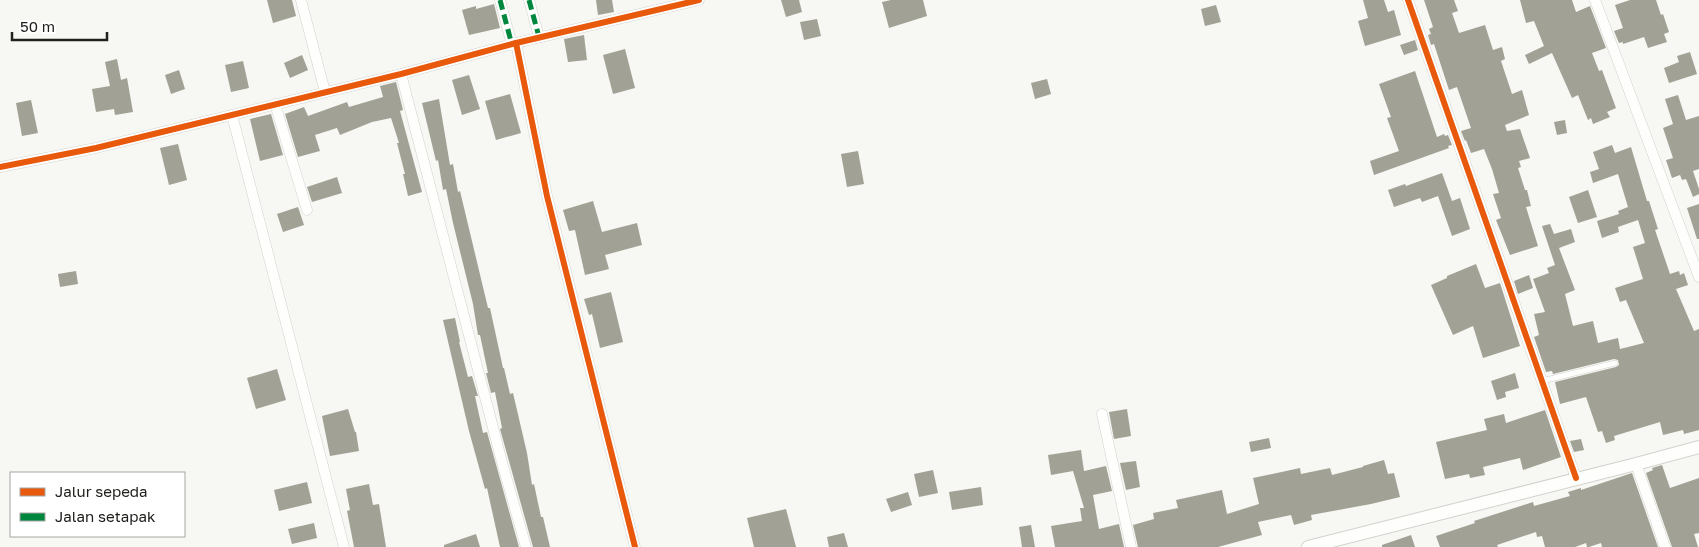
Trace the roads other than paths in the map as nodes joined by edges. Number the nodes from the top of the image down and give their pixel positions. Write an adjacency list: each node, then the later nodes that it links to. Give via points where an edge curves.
1 (301, 0): 10 (street)
2 (500, 0): 8 (street)
3 (529, 0): 7 (street)
4 (699, 0): 7 (street)
5 (1408, 0): 17 (street)
6 (1595, 0): 15 (street)
7 (539, 37): 8 (street)
8 (514, 44): 9 (street); 25 (street, via 547,196)
9 (402, 74): 10 (street); 24 (street)
10 (325, 92): 11 (street)
11 (275, 104): 12 (street); 14 (street)
12 (232, 115): 13 (street); 23 (street)
13 (0, 167)
14 (307, 210)
15 (1699, 277)
16 (1615, 363): 17 (lane)
17 (1542, 381): 21 (street)
18 (1102, 414): 26 (street)
19 (1699, 447): 20 (street)
20 (1636, 464): 21 (street); 28 (street)
21 (1576, 478): 22 (street)
22 (1327, 545): 27 (street)
23 (344, 547)
24 (526, 547)
25 (635, 547)
26 (1131, 547)
27 (1308, 547)
28 (1665, 547)

